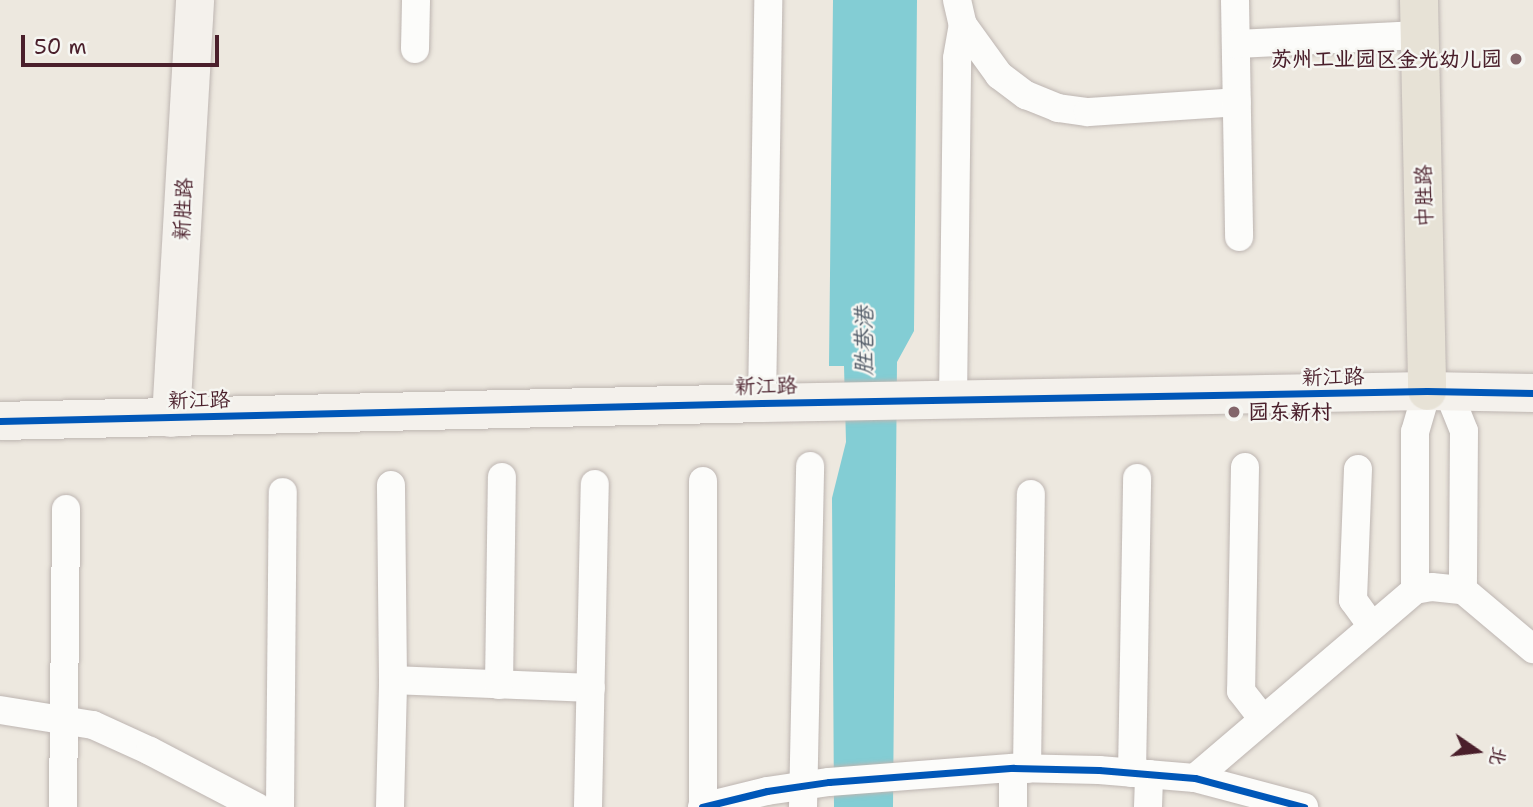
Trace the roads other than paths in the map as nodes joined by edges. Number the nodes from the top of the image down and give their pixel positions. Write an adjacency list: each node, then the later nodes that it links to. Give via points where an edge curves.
1 (195, 0): 16 (street, 新胜路)
2 (416, 0): 9 (street)
3 (768, 0): 15 (street)
4 (1235, 0): 8 (street)
5 (1444, 0): 12 (main road, 中胜路)
6 (960, 13): 10 (street, via 999,75 1026,95 1058,108 1088,112); 14 (street)
7 (1420, 18): 8 (street); 12 (main road, 中胜路)
8 (1236, 44): 10 (street)
9 (415, 48)
10 (1237, 102): 11 (street)
11 (1239, 237)
12 (1438, 391): 13 (street, 新江路); 14 (street, 新江路); 29 (street, via 1415,432); 30 (street, via 1464,431)
13 (1533, 393)
14 (953, 401): 15 (street, 新江路)
15 (762, 403): 16 (street, 新江路)
16 (171, 418): 17 (street, 新江路)
17 (0, 421)
18 (810, 466): 42 (street)
19 (1245, 467): 38 (street, via 1241,691)
20 (1358, 469): 31 (street, via 1353,600)
21 (502, 477): 34 (street)
22 (1137, 478): 40 (street)
23 (704, 481): 50 (street)
24 (595, 484): 35 (street)
25 (391, 485): 33 (street)
26 (283, 492): 47 (street)
27 (1031, 494): 39 (street)
28 (66, 509): 37 (street)
29 (1415, 590): 30 (street); 31 (street)
30 (1463, 590): 32 (street)
31 (1372, 626): 38 (street)
32 (1533, 649)
33 (393, 680): 34 (street); 48 (street)
34 (499, 685): 35 (street)
35 (591, 688): 49 (street)
36 (0, 710): 37 (street)
37 (64, 719): 45 (street); 46 (street, via 93,725)
38 (1263, 719): 41 (street)
39 (1020, 769): 40 (street); 42 (street, via 903,776); 51 (street)
40 (1141, 774): 41 (street); 52 (street)
41 (1195, 778): 43 (street)
42 (812, 792): 50 (street, via 767,791)
43 (1241, 798): 44 (street)
44 (1293, 805)
45 (63, 807)
46 (257, 807)
47 (280, 807)
48 (390, 807)
49 (587, 807)
50 (702, 807)
51 (1013, 807)
52 (1148, 807)

